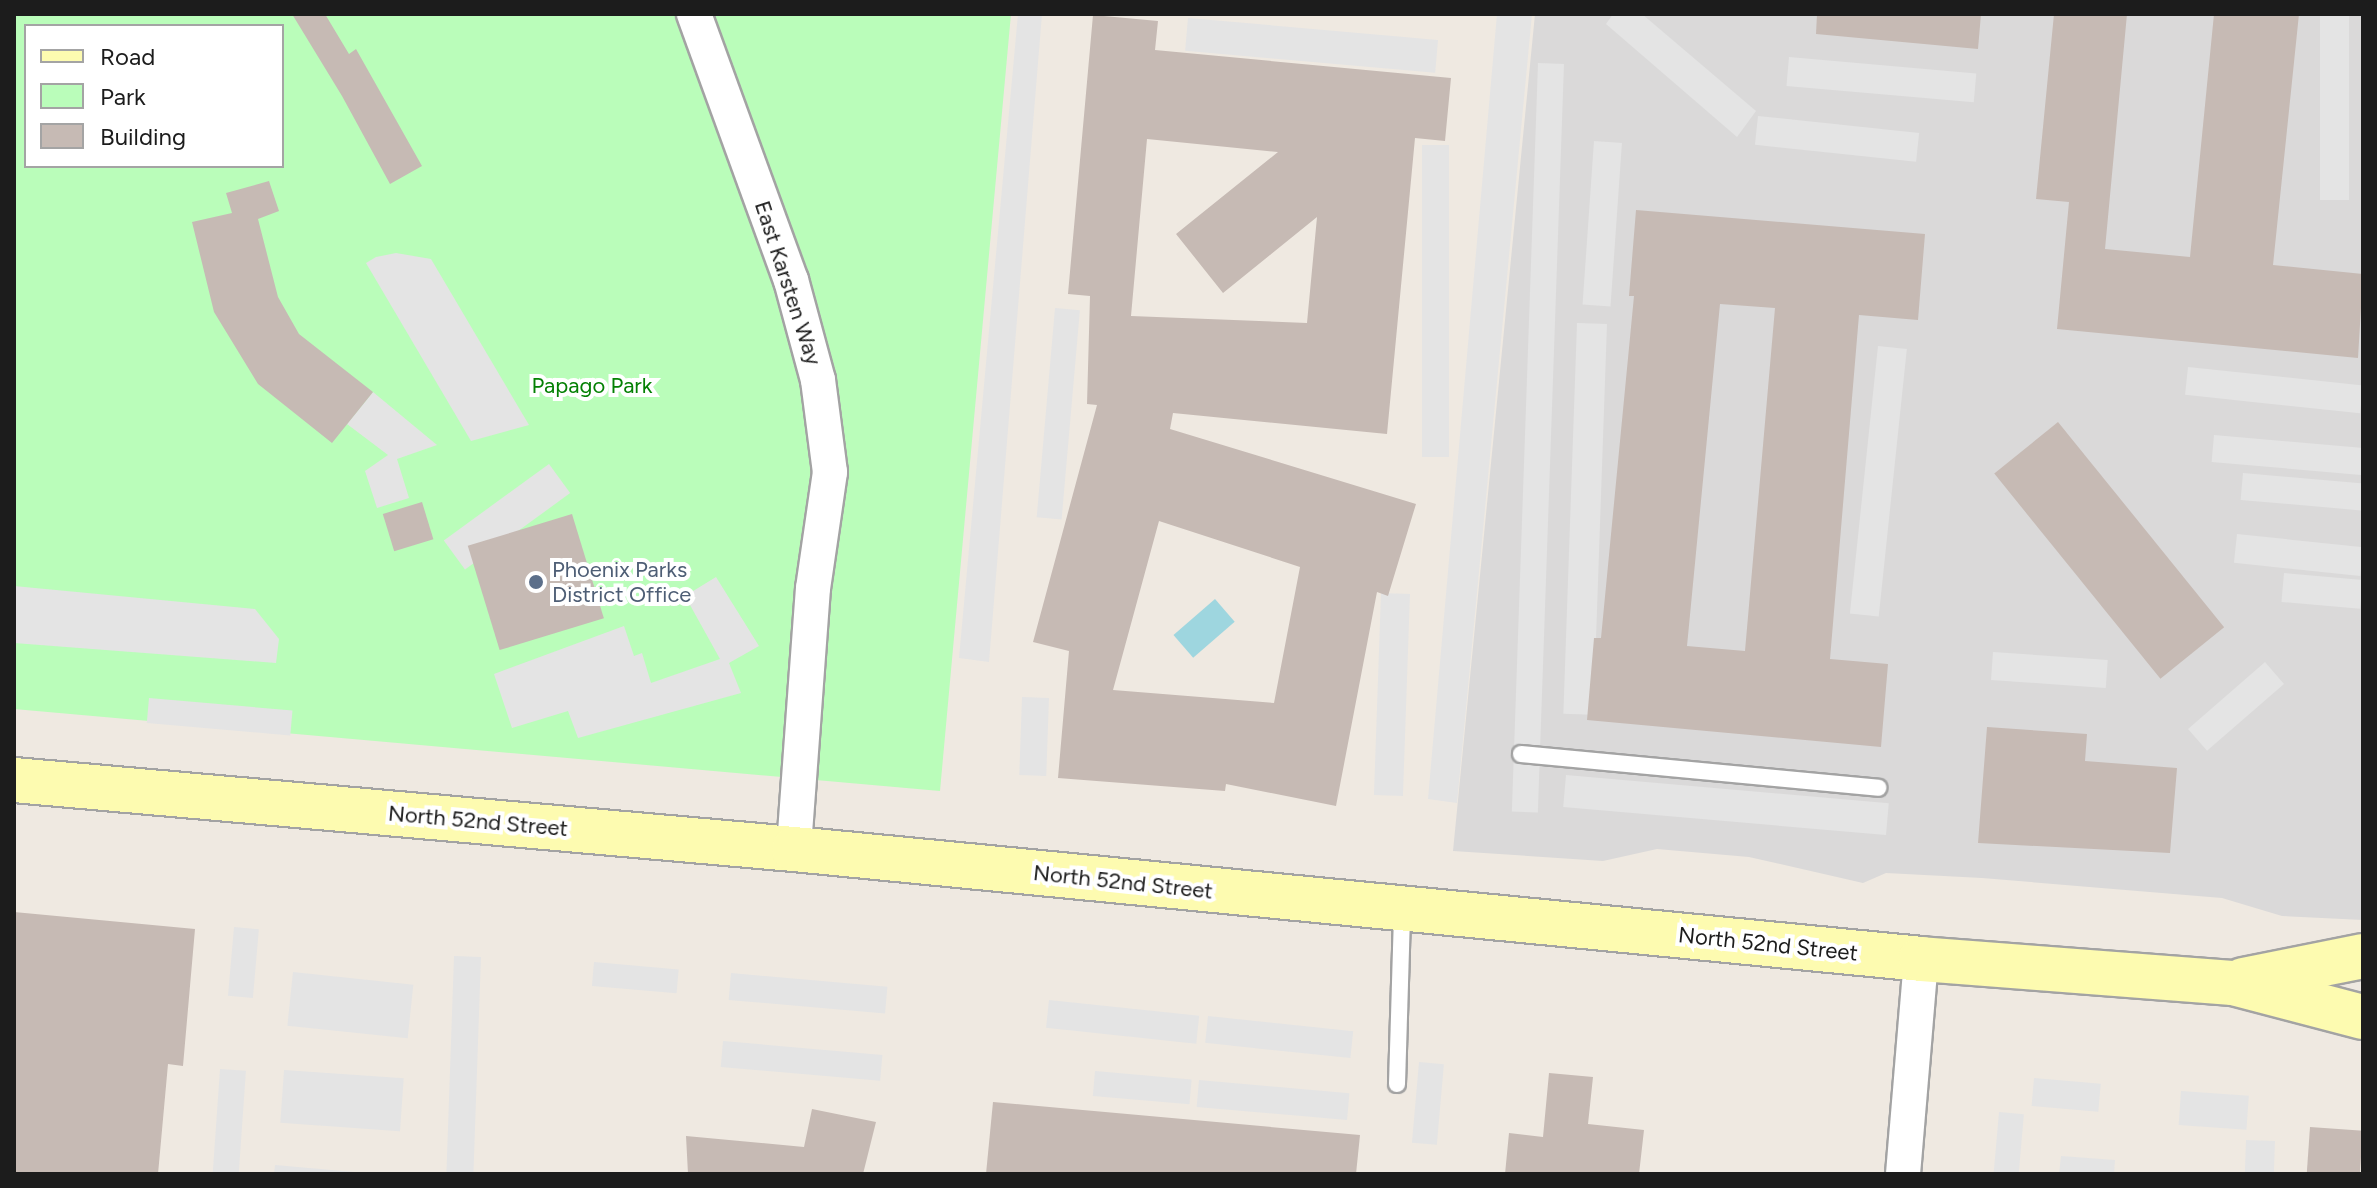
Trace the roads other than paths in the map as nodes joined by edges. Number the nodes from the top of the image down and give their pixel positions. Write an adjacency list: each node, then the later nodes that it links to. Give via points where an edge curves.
1 (694, 14): 5 (street, East Karsten Way, via 791,280 818,380 830,472 813,588)
2 (1521, 754): 4 (lane)
3 (14, 780): 5 (main road, North 52nd Street)
4 (1878, 788)
5 (794, 849): 6 (main road, North 52nd Street)
6 (1402, 909): 8 (main road, North 52nd Street); 11 (lane)
7 (2363, 956): 9 (main road, North 52nd Street)
8 (1921, 959): 9 (main road, North 52nd Street); 12 (street)
9 (2233, 983): 10 (main road, North 52nd Street)
10 (2363, 1017)
11 (1397, 1084)
12 (1903, 1174)

